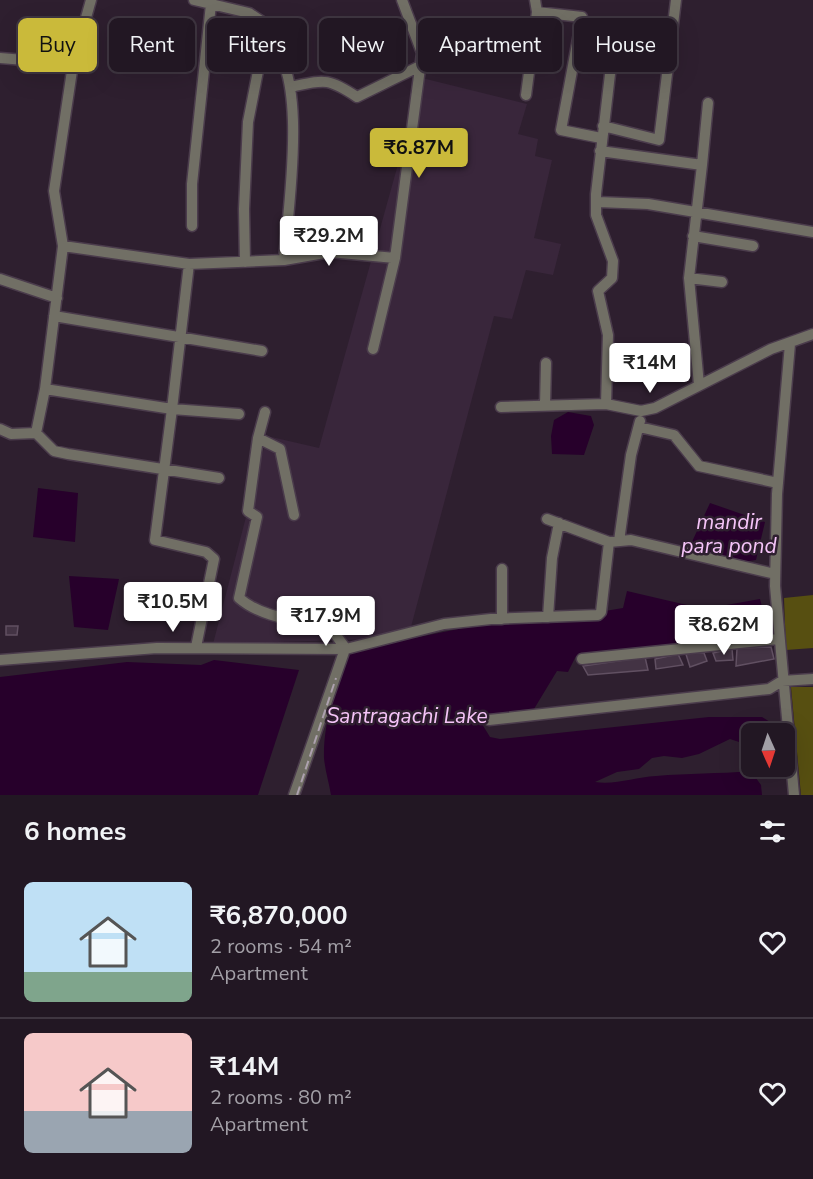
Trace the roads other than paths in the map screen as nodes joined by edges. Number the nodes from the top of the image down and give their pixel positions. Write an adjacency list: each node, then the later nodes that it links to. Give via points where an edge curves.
1 (91, 0): 8 (street)
2 (194, 0): 6 (street)
3 (402, 0): 10 (street)
4 (535, 0): 7 (street)
5 (676, 0): 22 (street, via 659,140)
6 (211, 4): 9 (street); 28 (street, via 192,184)
7 (537, 12): 20 (street); 23 (street, via 582,17 561,130)
8 (86, 18)
9 (256, 18)
10 (418, 42)
11 (0, 58): 12 (street)
12 (18, 59)
13 (418, 67): 19 (street, via 357,98 338,84 324,80)
14 (72, 72): 31 (street, via 54,191)
15 (258, 72): 35 (street, via 248,122 243,209)
16 (286, 72): 19 (street)
17 (419, 72): 33 (street)
18 (610, 72): 22 (street)
19 (290, 87): 34 (street, via 293,141)
20 (526, 95)
21 (708, 103): 25 (street)
22 (603, 126): 23 (street)
23 (601, 138): 24 (street)
24 (600, 151): 25 (street); 26 (street)
25 (702, 165): 27 (street)
26 (598, 202): 27 (street); 50 (street, via 596,215 613,261 612,278 598,291 608,335)
27 (695, 211): 29 (street); 30 (street)
28 (192, 226)
29 (813, 232)
30 (693, 236): 32 (street); 37 (street)
31 (63, 246): 36 (street); 40 (street)
32 (753, 246)
33 (395, 258): 34 (street, via 330,252); 45 (street)
34 (284, 260): 35 (street)
35 (245, 262): 36 (street)
36 (189, 264): 43 (street)
37 (689, 278): 39 (street); 48 (street)
38 (0, 279): 40 (street)
39 (722, 282)
40 (57, 298): 41 (street)
41 (54, 316): 43 (street); 49 (street)
42 (813, 334): 44 (street)
43 (182, 337): 46 (street); 53 (street)
44 (790, 344): 48 (street, via 771,349); 63 (street)
45 (373, 349)
46 (262, 351)
47 (546, 363): 51 (street)
48 (699, 385): 54 (street)
49 (45, 389): 53 (street); 59 (street)
50 (606, 404): 51 (street); 54 (street)
51 (545, 405): 52 (street)
52 (501, 407)
53 (172, 409): 56 (street); 61 (street)
54 (641, 411): 57 (street)
55 (265, 412): 60 (street)
56 (239, 414)
57 (639, 427): 63 (street, via 674,435 699,466); 67 (street)
58 (0, 429): 59 (street, via 11,434)
59 (36, 433): 61 (street, via 54,451)
60 (258, 438): 64 (street, via 280,449); 74 (street, via 248,511 257,517 239,598 263,612 330,627)
61 (164, 471): 62 (street); 73 (street, via 155,540 206,552 214,559)
62 (219, 478)
63 (778, 483): 69 (street)
64 (294, 515)
65 (547, 519): 66 (street)
66 (559, 523): 67 (street); 70 (street)
67 (614, 542): 69 (street, via 631,540); 70 (street, via 601,612)
68 (502, 569): 71 (street)
69 (775, 574): 72 (street)
70 (548, 616): 71 (street)
71 (502, 619): 74 (street, via 444,624)
72 (778, 639): 75 (street); 78 (street)
73 (196, 647): 74 (street); 76 (street)
74 (345, 649): 80 (street)
75 (582, 659)
76 (0, 660)
77 (813, 679): 78 (street)
78 (782, 681): 79 (street, via 769,689); 81 (street)
79 (489, 720)
80 (294, 795)
81 (794, 795)

